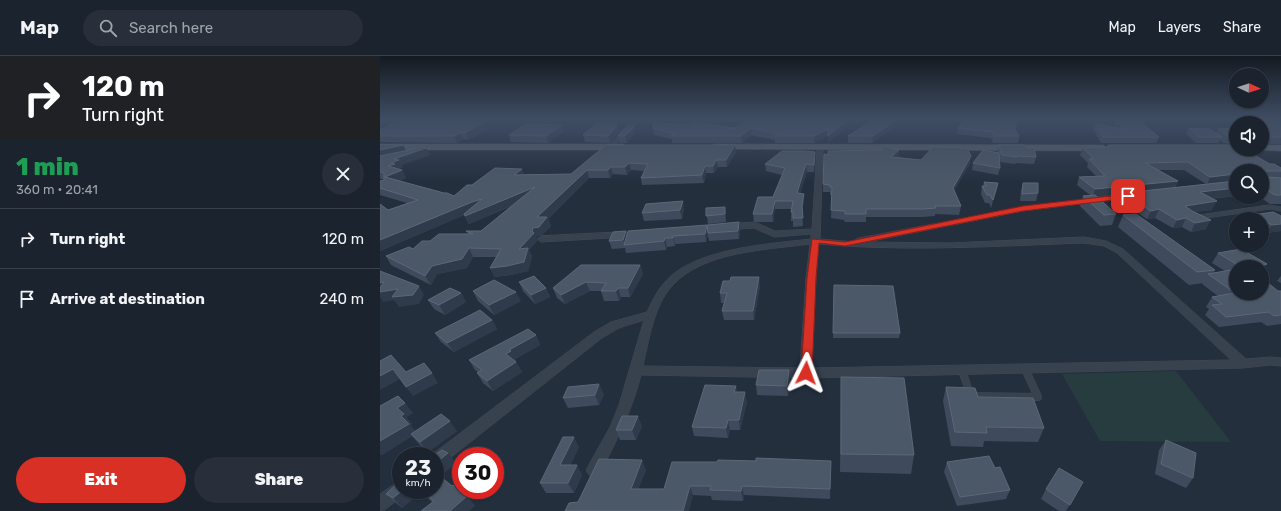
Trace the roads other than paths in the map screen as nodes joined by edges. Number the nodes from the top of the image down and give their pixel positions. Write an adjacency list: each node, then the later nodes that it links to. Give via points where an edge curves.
1 (617, 140): 4 (street)
2 (380, 147): 3 (main road)
3 (443, 147): 4 (main road); 11 (street)
4 (611, 147): 5 (main road)
5 (634, 148)
6 (704, 148): 7 (main road)
7 (820, 148): 8 (main road); 17 (street)
8 (1110, 148)
9 (1269, 148): 10 (main road)
10 (1281, 148)
11 (415, 154)
12 (1143, 194): 19 (street, via 1023,209)
13 (1281, 209): 14 (street, via 1270,207)
14 (1192, 218)
15 (716, 228): 17 (street, via 746,225 761,227 774,234)
16 (630, 235): 18 (street)
17 (815, 236): 19 (street); 20 (street, via 696,264 679,273 665,288); 26 (street)
18 (541, 239)
19 (845, 244): 22 (street, via 931,247 1084,240 1111,244)
20 (651, 314): 25 (street); 27 (street, via 615,325 598,335)
21 (1281, 362): 22 (street, via 1270,360)
22 (1244, 364): 23 (street)
23 (1025, 368): 24 (street); 24 (lane, via 1038,397 971,396)
24 (961, 369): 26 (street)
25 (635, 370): 26 (street); 28 (street, via 626,405)
26 (806, 373)
27 (444, 454)
28 (590, 478)
29 (392, 495): 30 (street)
30 (380, 504)

